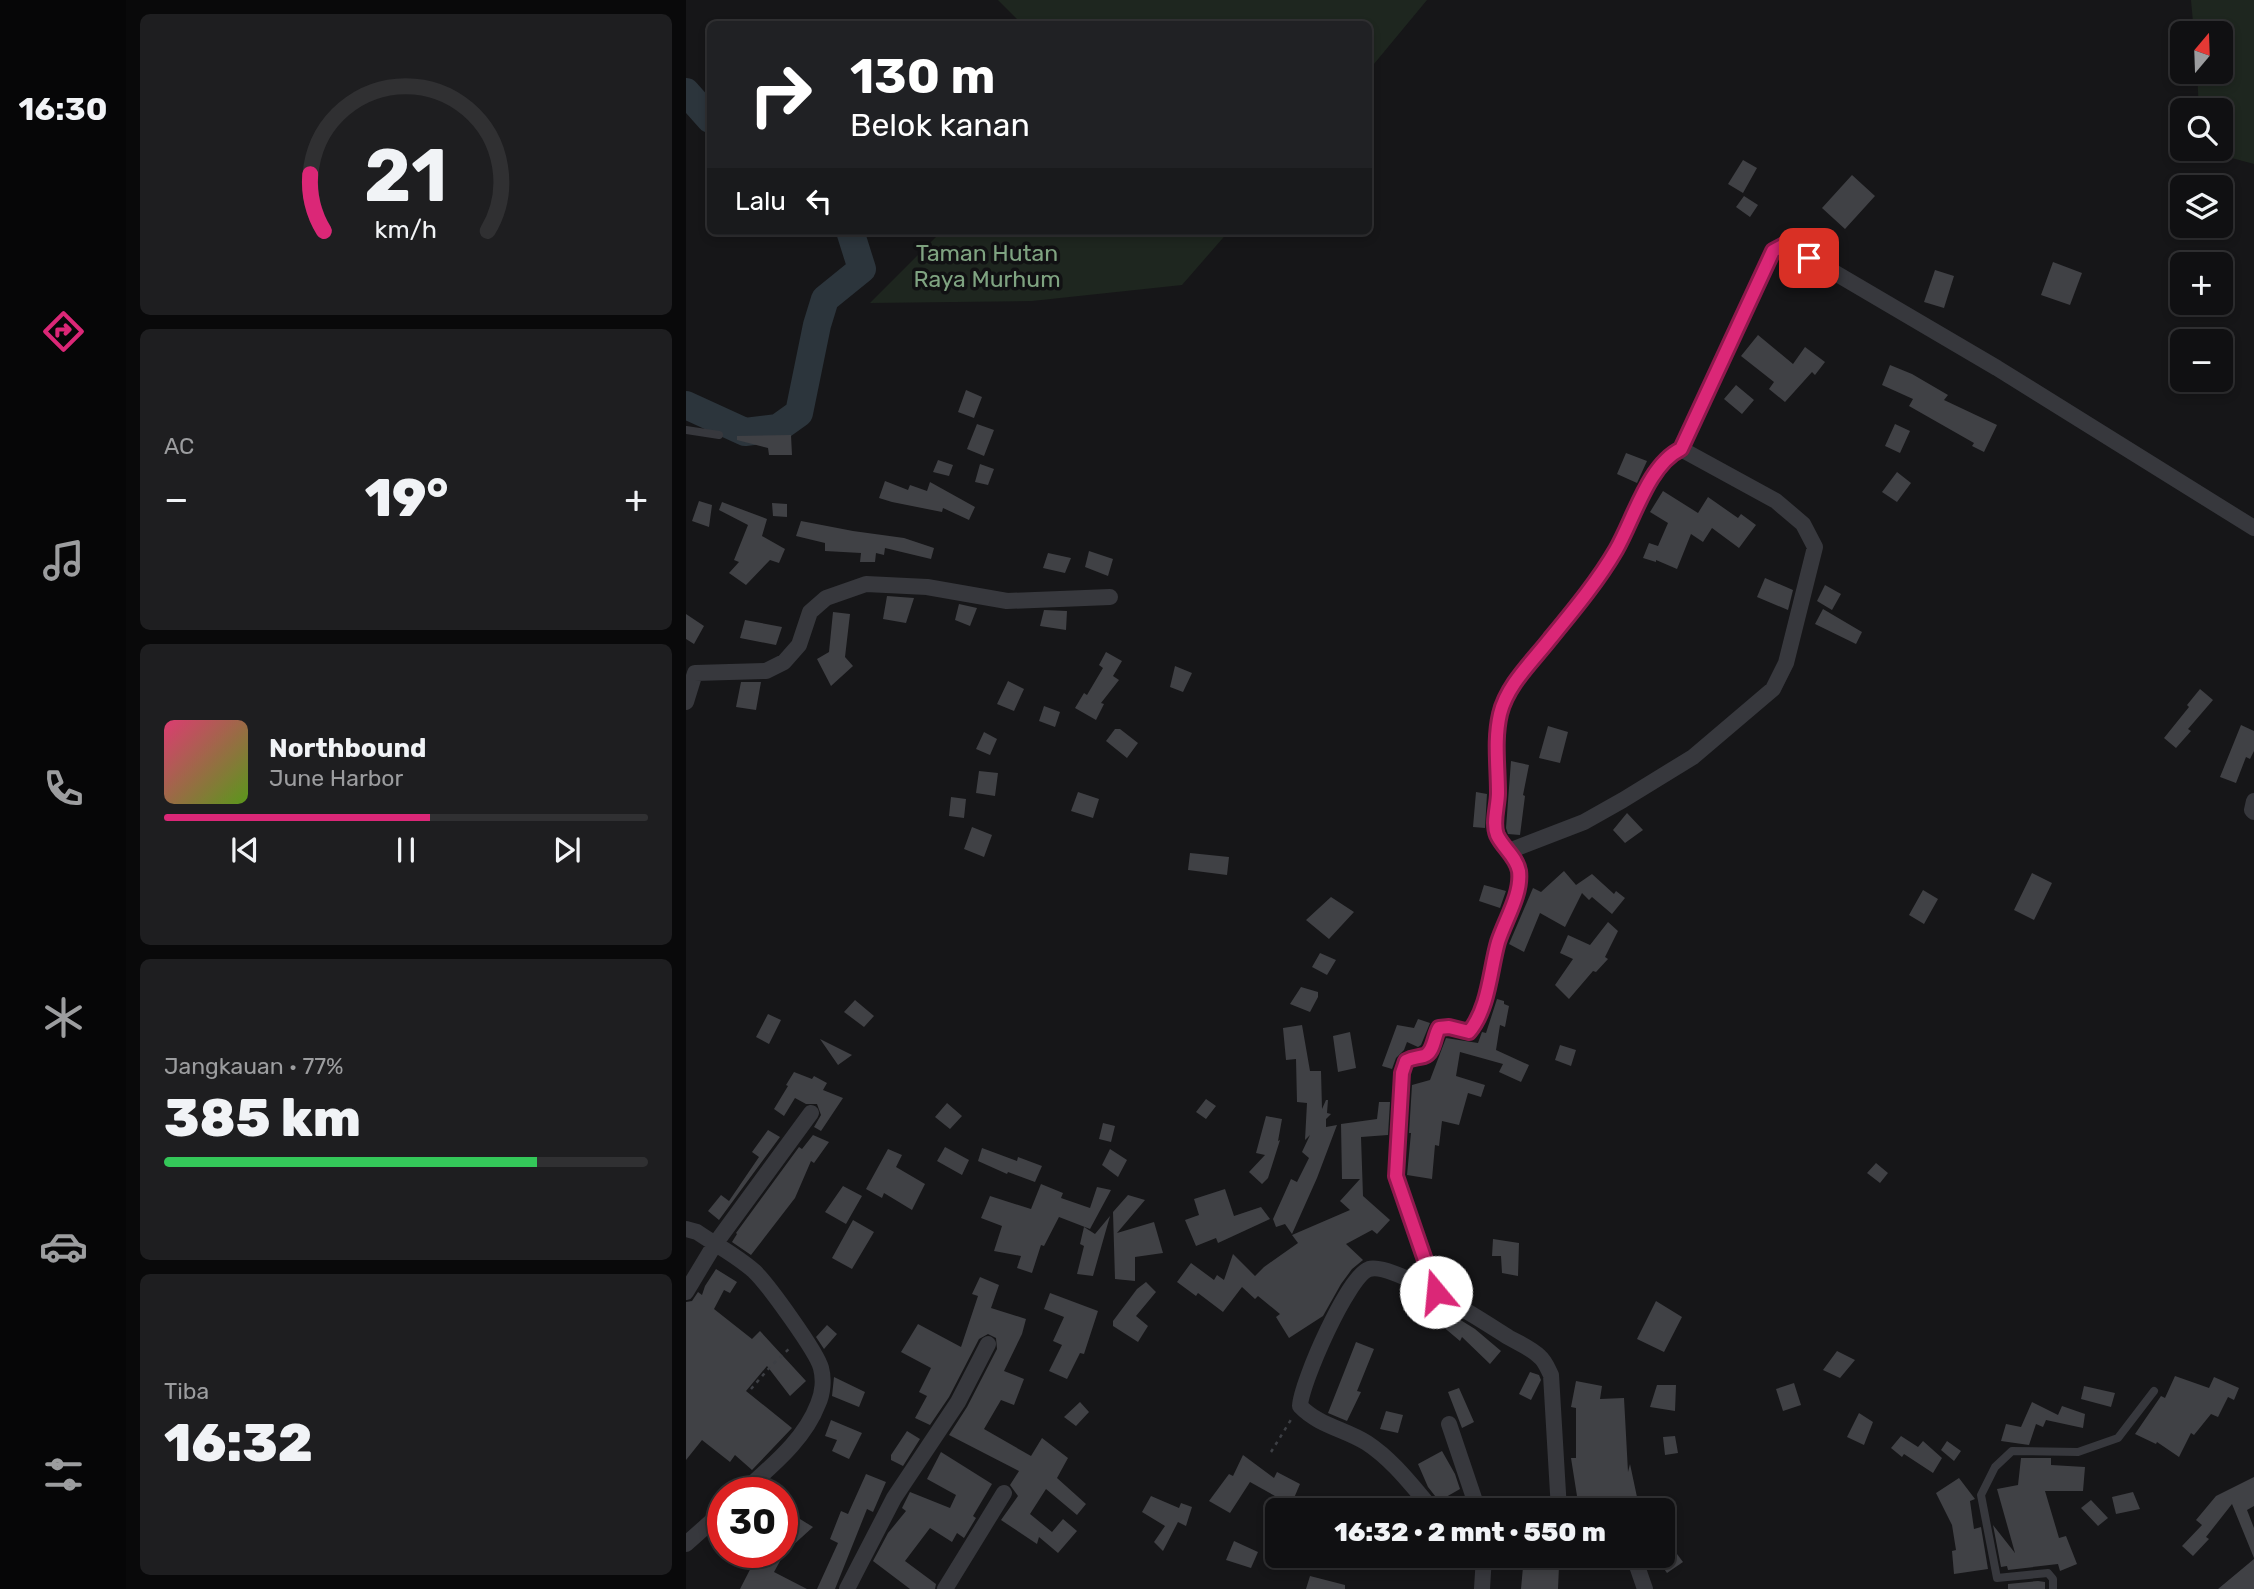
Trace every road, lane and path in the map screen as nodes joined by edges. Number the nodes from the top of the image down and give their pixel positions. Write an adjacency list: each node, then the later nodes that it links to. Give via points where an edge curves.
1 (686, 430): 2 (lane)
2 (719, 435)
3 (1681, 449): 4 (street, via 1773,251 1786,244); 10 (street, via 1663,461 1616,551 1508,694 1497,734 1496,827); 10 (street, via 1776,501 1803,524 1815,547 1786,663 1773,689 1692,757 1584,822)
4 (2254, 528)
5 (1110, 597): 6 (street, via 1007,601 928,587 866,584 826,598 810,612 799,645 775,667 766,671)
6 (691, 669): 7 (street)
7 (686, 702)
8 (2254, 802): 9 (street)
9 (2254, 812)
10 (1509, 850): 15 (street, via 1516,861 1518,884 1473,1027 1469,1032 1439,1028 1430,1052 1406,1061 1402,1073 1396,1176)
11 (811, 1112): 13 (street)
12 (686, 1229): 13 (street)
13 (715, 1244): 14 (street); 16 (street, via 756,1272)
14 (686, 1292)
15 (1436, 1292): 20 (street, via 1379,1268 1363,1272 1315,1355); 27 (street, via 1540,1357 1546,1366 1551,1375)
16 (802, 1336): 18 (path); 23 (street, via 821,1369 822,1392 811,1420)
17 (988, 1344): 32 (street, via 958,1402 894,1498)
18 (751, 1390)
19 (2154, 1391): 36 (lane, via 2118,1438 2078,1452 2012,1451 1986,1482 1981,1495 1997,1578 2048,1573)
20 (1300, 1406): 22 (path); 25 (street, via 1322,1423 1368,1444)
21 (1449, 1424): 26 (street)
22 (1271, 1452)
23 (759, 1477)
24 (1004, 1493): 33 (street)
25 (1422, 1498)
26 (1474, 1498)
27 (1558, 1498)
28 (707, 1525): 29 (street)
29 (686, 1544)
30 (1481, 1568): 34 (street)
31 (1638, 1568): 35 (street)
32 (847, 1589)
33 (945, 1589)
34 (1482, 1589)
35 (1645, 1589)
36 (2053, 1589)

